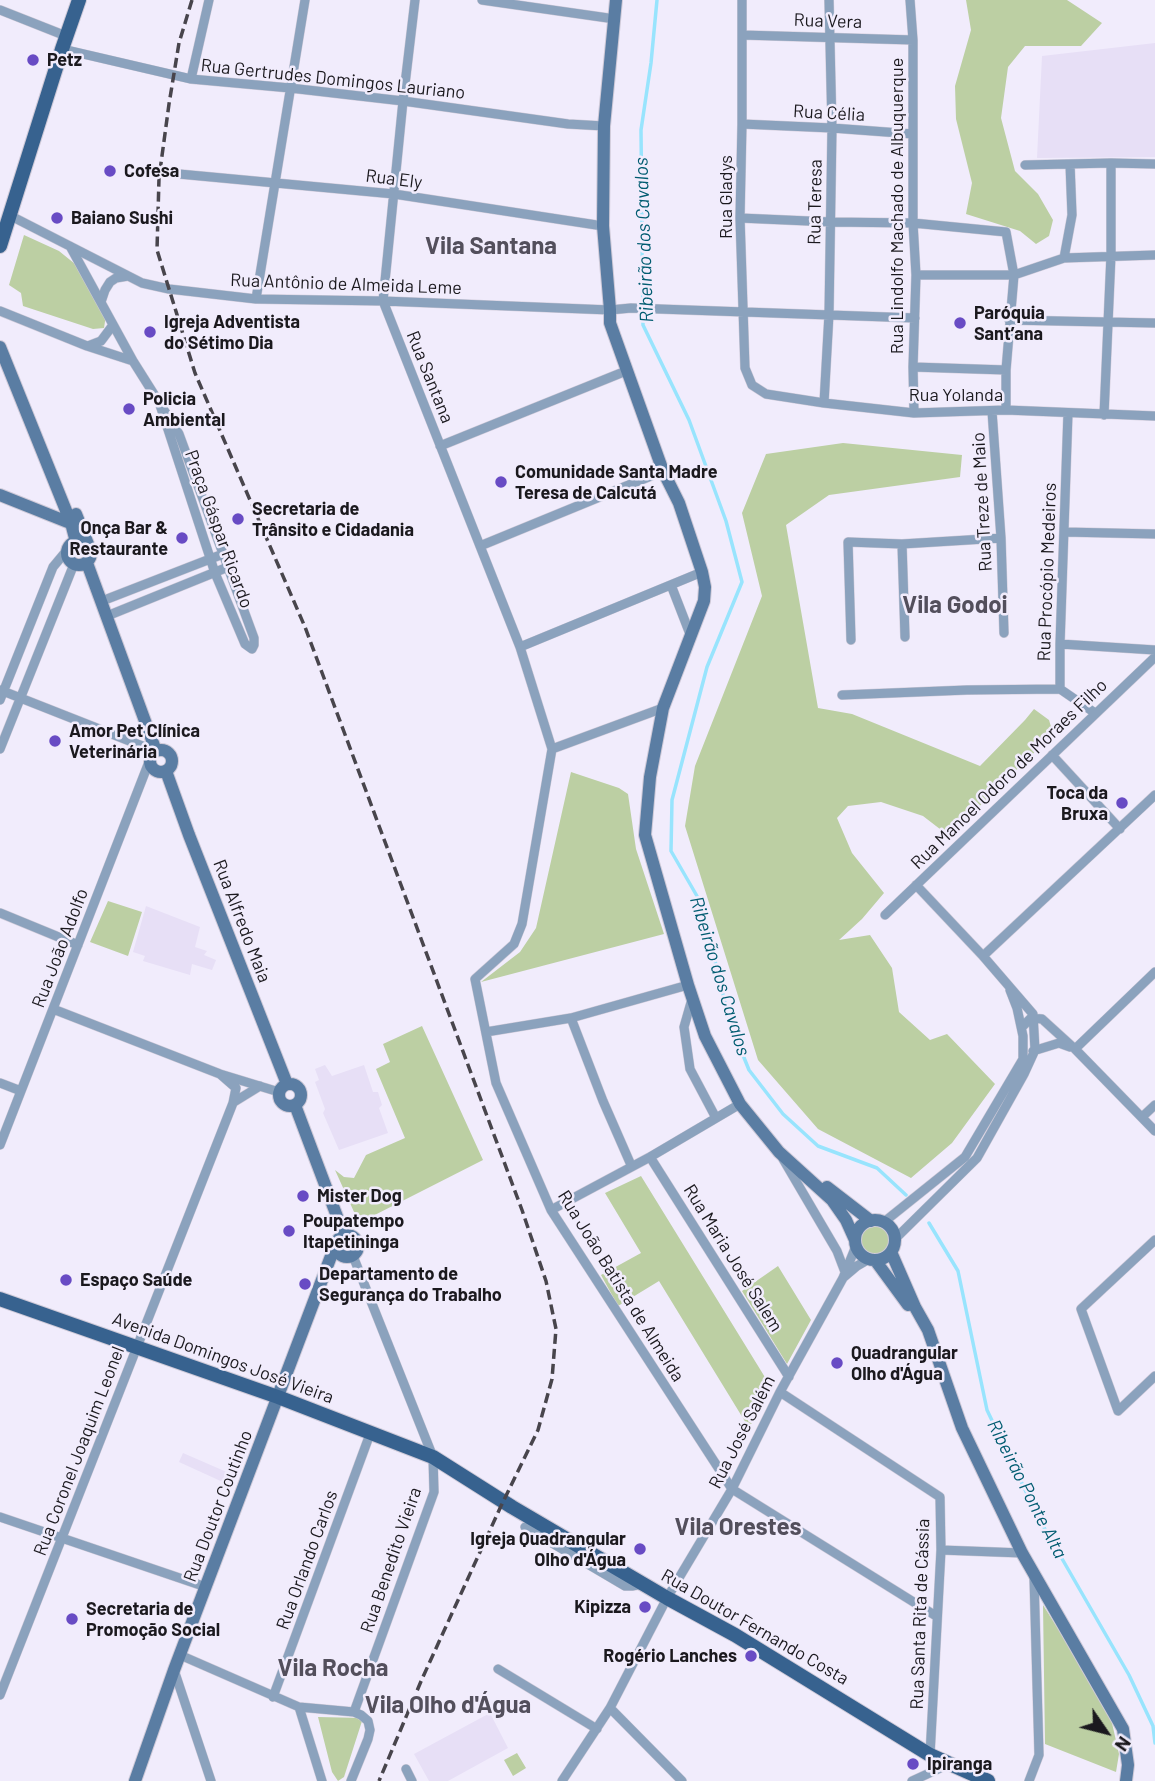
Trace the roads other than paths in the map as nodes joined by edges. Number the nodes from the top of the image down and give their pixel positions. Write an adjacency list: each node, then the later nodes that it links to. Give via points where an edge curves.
1 (79, 0): 15 (main road)
2 (209, 0): 16 (street)
3 (304, 0): 17 (street)
4 (415, 0): 18 (street, Rua Santana)
5 (482, 0): 11 (street)
6 (616, 0): 11 (main road)
7 (742, 0): 12 (street, Rua Gladys)
8 (829, 0): 13 (street, Rua Teresa)
9 (910, 0): 14 (street, Rua Lindolfo Machado de Albuquerque)
10 (0, 10): 15 (street, Rua Gertrudes Domingos Lauriano)
11 (615, 19): 20 (main road)
12 (742, 35): 13 (street, Rua Vera); 19 (street, Rua Gladys)
13 (830, 37): 14 (street, Rua Vera); 21 (street, Rua Teresa)
14 (913, 40): 22 (street, Rua Lindolfo Machado de Albuquerque)
15 (64, 43): 16 (street, Rua Gertrudes Domingos Lauriano); 30 (main road, via 14,200)
16 (191, 79): 17 (street, Rua Gertrudes Domingos Lauriano)
17 (290, 88): 18 (street, Rua Gertrudes Domingos Lauriano); 28 (street)
18 (403, 101): 20 (street, Rua Gertrudes Domingos Lauriano); 29 (street, Rua Santana)
19 (742, 124): 21 (street, Rua Célia); 31 (street, Rua Gladys)
20 (604, 126): 34 (main road)
21 (832, 128): 22 (street, Rua Célia); 32 (street, Rua Teresa)
22 (913, 134): 33 (street, Rua Lindolfo Machado de Albuquerque)
23 (1111, 163): 24 (street); 25 (street); 37 (street)
24 (1070, 164): 26 (street); 39 (street, via 1073,215)
25 (1155, 164)
26 (1025, 165)
27 (179, 174): 28 (street, Rua Ely)
28 (275, 183): 29 (street, Rua Ely); 43 (street)
29 (394, 194): 34 (street, Rua Ely); 44 (street, Rua Santana)
30 (3, 213): 35 (main road, via 5,230); 36 (street, Rua Antônio de Almeida Leme)
31 (740, 218): 32 (street); 48 (street, Rua Gladys)
32 (831, 222): 33 (street); 49 (street, Rua Teresa)
33 (913, 223): 40 (street, Rua Lindolfo Machado de Albuquerque); 41 (street, via 1006,232)
34 (603, 226): 46 (main road)
35 (0, 246)
36 (70, 246): 42 (street, Rua Antônio de Almeida Leme); 45 (street, Praça Gáspar Ricardo)
37 (1111, 255): 38 (street); 39 (street); 52 (street)
38 (1155, 255)
39 (1064, 258): 41 (street)
40 (916, 275): 41 (street); 50 (street, Rua Lindolfo Machado de Albuquerque)
41 (1014, 275): 51 (street)
42 (128, 276): 43 (street, Rua Antônio de Almeida Leme, via 159,288); 45 (street, via 110,282)
43 (256, 299): 44 (street, Rua Antônio de Almeida Leme)
44 (383, 300): 46 (street, Rua Antônio de Almeida Leme); 70 (street, Rua Santana)
45 (101, 302): 54 (street, Praça Gáspar Ricardo)
46 (610, 310): 48 (street, Rua Antônio de Almeida Leme); 60 (main road)
47 (0, 311): 55 (street)
48 (743, 311): 49 (street); 61 (street, Rua Gladys, via 745,368 752,385)
49 (829, 314): 50 (street); 63 (street, Rua Teresa)
50 (915, 318): 58 (street, Rua Lindolfo Machado de Albuquerque)
51 (1009, 320): 52 (street); 59 (street)
52 (1108, 322): 53 (street); 68 (street)
53 (1155, 323)
54 (113, 325): 55 (street, via 101,341); 57 (street, Praça Gáspar Ricardo)
55 (87, 346): 57 (street)
56 (0, 347): 73 (main road)
57 (133, 361): 62 (street, Praça Gáspar Ricardo)
58 (913, 368): 59 (street); 66 (street, Rua Lindolfo Machado de Albuquerque)
59 (1006, 370): 64 (street)
60 (626, 371): 70 (street); 71 (main road)
61 (759, 389): 63 (street, Rua Yolanda)
62 (160, 404): 80 (street, Praça Gáspar Ricardo, via 180,434); 81 (street, Praça Gáspar Ricardo)
63 (824, 404): 66 (street, Rua Yolanda)
64 (1006, 410): 65 (street, Rua Yolanda); 67 (street, Rua Yolanda)
65 (992, 411): 66 (street, Rua Yolanda); 76 (street, Rua Treze de Maio)
66 (914, 413)
67 (1068, 413): 68 (street, Rua Yolanda); 74 (street, Rua Procópio Medeiros)
68 (1104, 415): 69 (street, Rua Yolanda)
69 (1155, 416)
70 (440, 446): 79 (street, Rua Santana)
71 (663, 471): 79 (street); 84 (main road)
72 (0, 495): 73 (main road)
73 (76, 525): 78 (main road)
74 (1064, 532): 75 (street); 93 (street, Rua Procópio Medeiros)
75 (1155, 534)
76 (1000, 538): 77 (street); 89 (street, Rua Treze de Maio)
77 (902, 544): 91 (street); 92 (street, via 848,542)
78 (77, 545): 82 (main road, via 68,557); 82 (main road, via 90,548 91,556); 98 (street, via 53,567)
79 (480, 546): 94 (street, Rua Santana)
80 (223, 554): 81 (street); 83 (street, Praça Gáspar Ricardo)
81 (210, 559): 85 (street, Praça Gáspar Ricardo); 87 (street)
82 (80, 563): 87 (main road); 100 (street)
83 (228, 567): 85 (street); 85 (street, Praça Gáspar Ricardo, via 254,638 252,649 245,644)
84 (702, 572): 86 (street); 90 (main road, via 704,601)
85 (215, 573): 88 (street)
86 (671, 585): 90 (street); 94 (street)
87 (102, 601): 88 (main road)
88 (107, 616): 105 (main road)
89 (1004, 633)
90 (690, 634): 101 (main road)
91 (905, 637)
92 (851, 640)
93 (1060, 644): 95 (street); 97 (street, Rua Procópio Medeiros)
94 (520, 647): 104 (street, Rua Santana)
95 (1155, 650)
96 (1155, 657): 102 (street, Rua Manoel Odoro de Moraes Filho)
97 (1060, 689): 99 (street); 102 (street)
98 (1, 694): 100 (street)
99 (842, 695)
100 (20, 698): 103 (street); 105 (street)
101 (663, 708): 104 (street); 117 (main road, via 649,777 645,835)
102 (1095, 713): 106 (street, Rua Manoel Odoro de Moraes Filho)
103 (0, 749)
104 (552, 749): 121 (street, Rua João Batista de Almeida, via 522,923 514,944 475,979)
105 (154, 755): 107 (main road, via 151,768); 107 (main road, via 166,751 171,757); 113 (street, Rua João Adolfo)
106 (1052, 755): 109 (street); 110 (street, Rua Manoel Odoro de Moraes Filho)
107 (166, 771): 128 (main road, Rua Alfredo Maia)
108 (1155, 795): 109 (street)
109 (1120, 829): 114 (street)
110 (916, 885): 112 (street, Rua Manoel Odoro de Moraes Filho); 114 (street)
111 (0, 913): 113 (street)
112 (885, 915)
113 (78, 945): 118 (street, Rua João Adolfo)
114 (984, 956): 116 (street)
115 (1155, 972): 123 (street)
116 (1007, 982): 120 (street); 122 (street)
117 (690, 991): 119 (street); 131 (main road, via 705,1036); 135 (street, via 684,1027 690,1069)
118 (53, 1009): 125 (street); 129 (street, Rua João Adolfo)
119 (571, 1017): 121 (street); 140 (street)
120 (1034, 1017): 122 (street, via 1028,1020); 123 (street); 124 (street)
121 (486, 1032): 141 (street, Rua João Batista de Almeida, via 496,1083)
122 (1023, 1036): 124 (street); 142 (street, via 1023,1059 965,1157)
123 (1074, 1049): 124 (street, via 1059,1043); 134 (street)
124 (1035, 1050): 146 (street, via 977,1158)
125 (220, 1074): 127 (street); 130 (street, via 236,1088)
126 (0, 1083): 129 (street)
127 (260, 1086): 128 (street); 130 (street)
128 (283, 1088): 132 (main road, via 279,1098 283,1104); 132 (main road, via 293,1084 300,1090)
129 (21, 1091): 137 (street, Rua João Adolfo)
130 (233, 1103): 152 (street, Rua Coronel Joaquim Leonel)
131 (740, 1104): 135 (street); 138 (main road)
132 (295, 1105): 143 (main road)
133 (1155, 1105): 134 (street)
134 (1142, 1117): 136 (street)
135 (716, 1118): 139 (street)
136 (1155, 1131)
137 (0, 1145)
138 (777, 1148): 142 (main road); 145 (main road, via 832,1200); 149 (street, via 837,1251)
139 (650, 1157): 140 (street); 154 (street, Rua Maria José Salem)
140 (631, 1166): 141 (street)
141 (551, 1210): 159 (street, Rua João Batista de Almeida)
142 (877, 1222): 145 (main road, via 864,1223); 146 (main road, via 893,1232)
143 (340, 1239): 147 (main road, via 336,1250); 147 (main road, via 353,1236 358,1241); 156 (main road, Rua Doutor Coutinho)
144 (1155, 1240): 153 (street, via 1081,1309 1118,1411)
145 (856, 1243): 148 (main road, via 859,1252); 149 (street, Rua José Salém)
146 (893, 1245): 148 (main road, via 887,1256); 151 (main road)
147 (353, 1256): 158 (street)
148 (872, 1259): 149 (street); 151 (main road)
149 (844, 1275): 154 (street, Rua José Salém)
150 (0, 1299): 152 (main road, Avenida Domingos José Vieira)
151 (928, 1330): 164 (main road, via 962,1428)
152 (137, 1347): 156 (main road, Avenida Domingos José Vieira); 162 (street, Rua Coronel Joaquim Leonel)
153 (1155, 1376)
154 (789, 1377): 155 (street, Rua José Salém)
155 (780, 1392): 159 (street, Rua José Salém); 163 (street, Rua Santa Rita de Cássia, via 940,1497)
156 (278, 1397): 157 (main road, Avenida Domingos José Vieira); 167 (main road, Rua Doutor Coutinho)
157 (370, 1434): 158 (main road, Avenida Domingos José Vieira); 174 (street, Rua Orlando Carlos)
158 (433, 1457): 166 (main road, Rua Doutor Fernando Costa); 177 (street, Rua Benedito Vieira, via 434,1492)
159 (732, 1489): 168 (street, Rua José Salém); 169 (street, Rua João Batista de Almeida)
160 (0, 1517): 162 (street)
161 (525, 1527): 166 (street, via 625,1586)
162 (62, 1538): 167 (street); 173 (street, Rua Coronel Joaquim Leonel)
163 (941, 1550): 164 (street); 169 (street, Rua Santa Rita de Cássia)
164 (1022, 1553): 165 (main road)
165 (1034, 1575): 191 (street, via 1039,1755); 192 (main road, via 1123,1729)
166 (643, 1584): 168 (main road, Rua Doutor Fernando Costa)
167 (206, 1587): 170 (main road, Rua Doutor Coutinho)
168 (667, 1598): 176 (street, Rua José Salém); 179 (main road, Rua Doutor Fernando Costa)
169 (936, 1616): 179 (street, Rua Santa Rita de Cássia)
170 (180, 1655): 172 (main road, Rua Doutor Coutinho); 174 (street)
171 (498, 1669): 178 (street)
172 (174, 1670): 182 (main road, Rua Doutor Coutinho); 183 (street)
173 (0, 1695)
174 (273, 1697): 175 (street)
175 (299, 1707): 177 (street); 184 (street)
176 (610, 1708): 178 (street, Rua José Salém); 188 (street)
177 (354, 1712): 185 (street, via 368,1720 370,1730)
178 (597, 1729): 187 (street, Rua José Salém)
179 (930, 1755): 180 (main road, Rua Doutor Fernando Costa)
180 (949, 1764): 189 (street); 190 (main road, Rua Doutor Fernando Costa)
181 (405, 1769): 186 (street)
182 (135, 1781)
183 (211, 1781)
184 (322, 1781)
185 (351, 1781)
186 (412, 1781)
187 (562, 1781)
188 (682, 1781)
189 (912, 1781)
190 (988, 1781)
191 (1029, 1781)
192 (1126, 1781)

